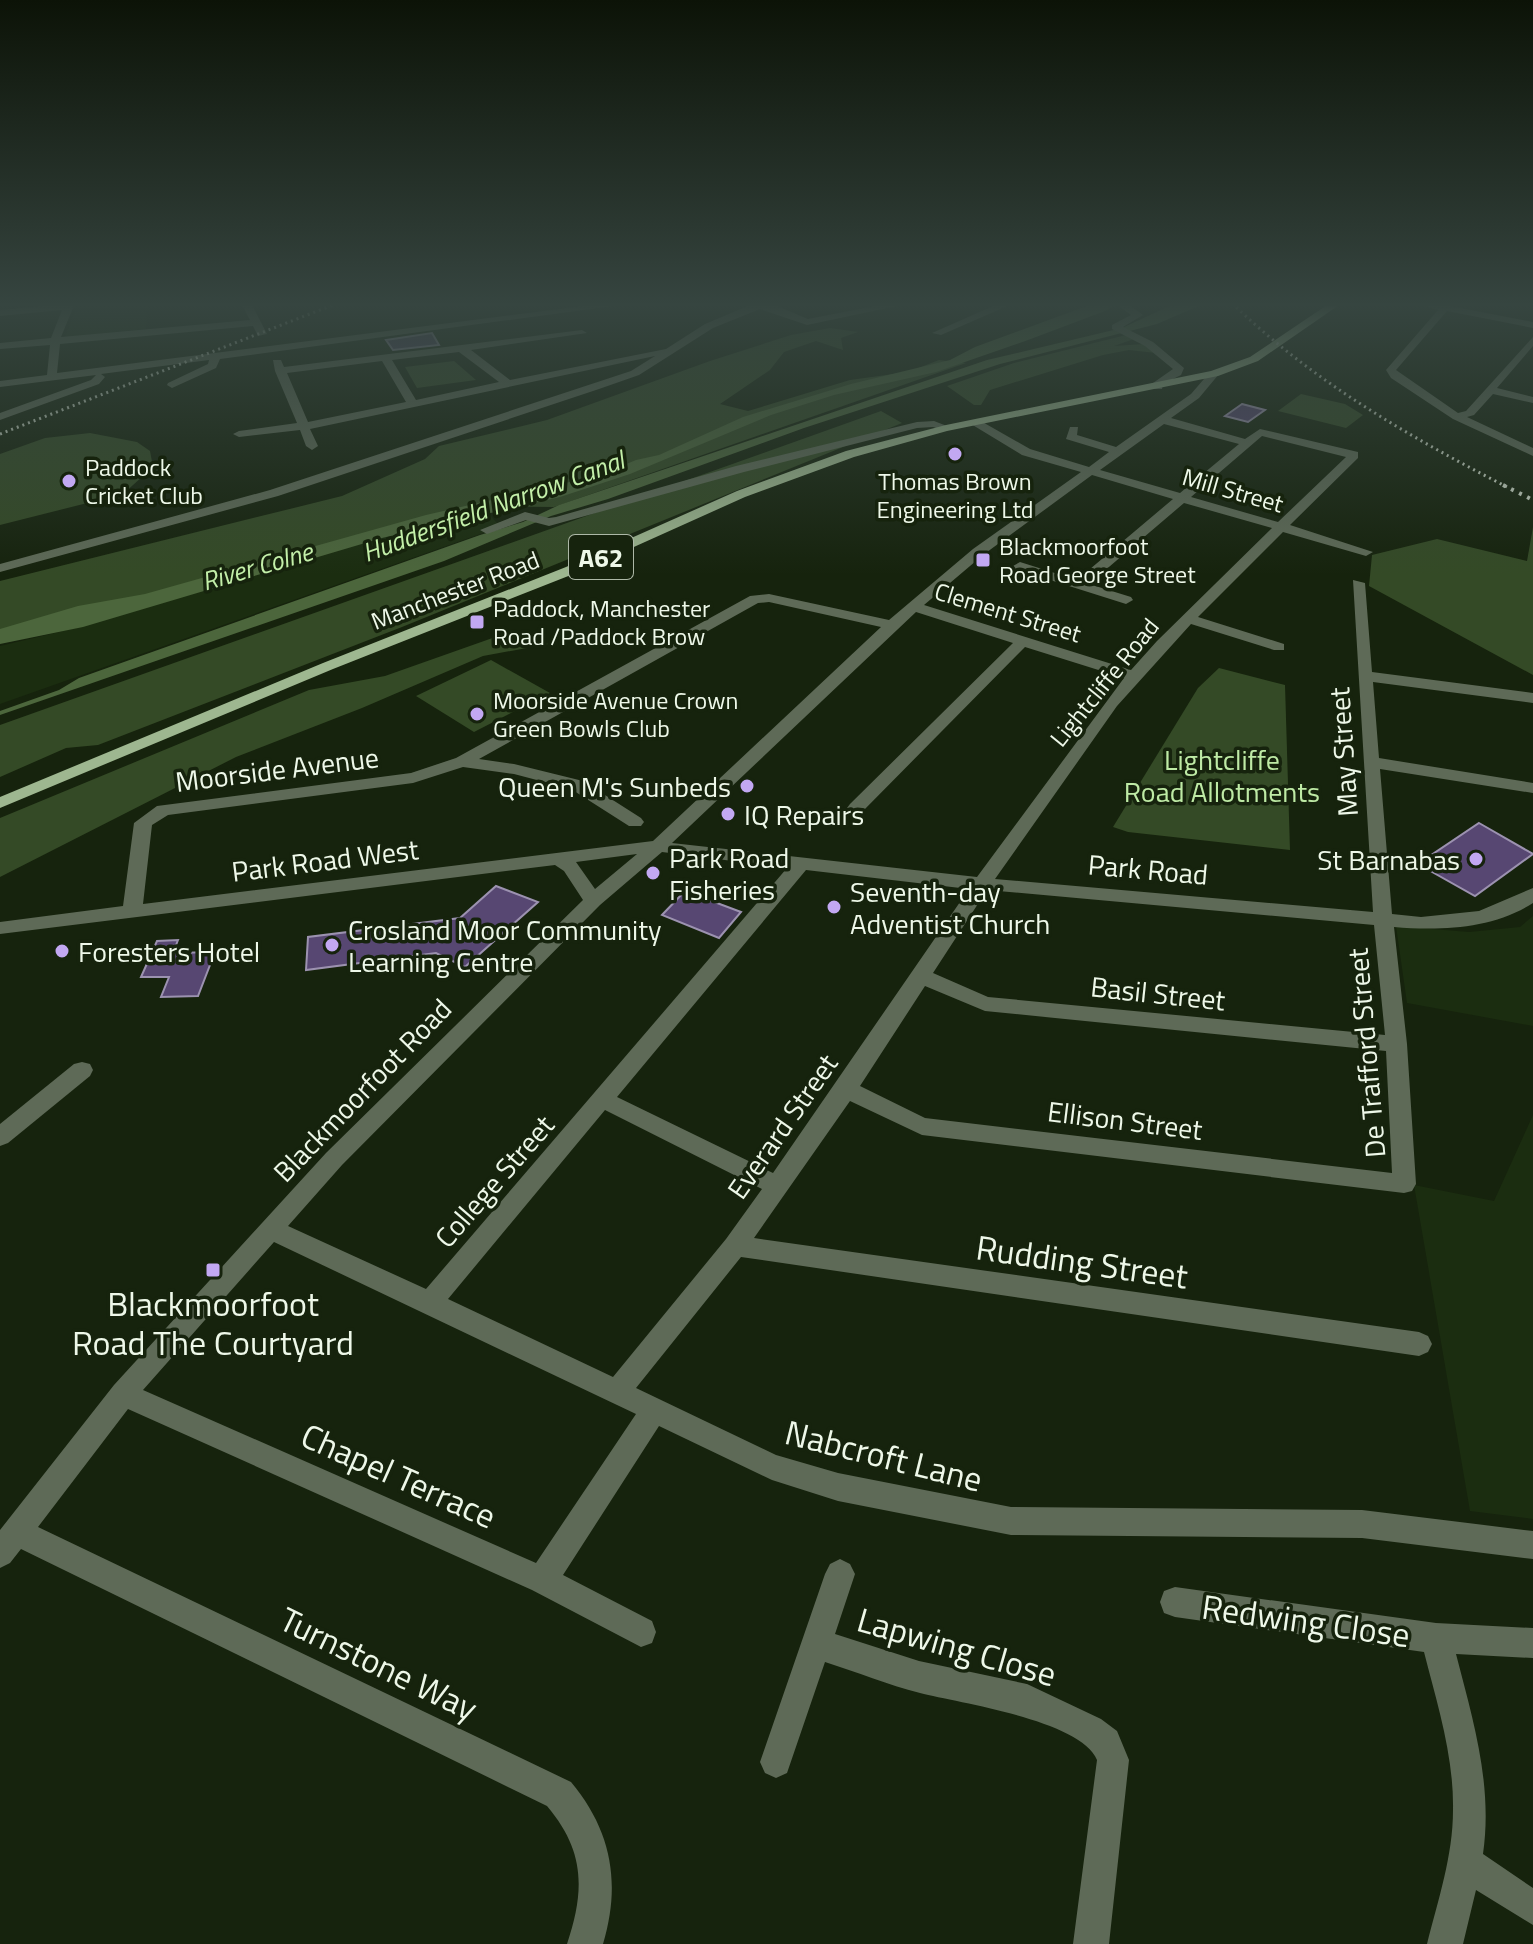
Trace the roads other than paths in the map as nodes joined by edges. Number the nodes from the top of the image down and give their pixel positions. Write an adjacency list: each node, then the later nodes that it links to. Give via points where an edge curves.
1 (63, 394): 15 (street)
2 (290, 394): 19 (street)
3 (407, 394): 14 (street)
4 (462, 394): 14 (street)
5 (574, 394): 33 (street, via 274,493)
6 (1123, 394): 18 (main road, Manchester Road / A62)
7 (1192, 394): 12 (street)
8 (1197, 394): 12 (street, Blackmoorfoot Road)
9 (1422, 394): 16 (street)
10 (1488, 394): 16 (street, via 1470,413)
11 (1507, 394): 13 (street)
12 (1195, 396): 17 (street, Blackmoorfoot Road)
13 (1533, 400)
14 (413, 404): 19 (street)
15 (0, 417)
16 (1457, 417): 26 (street)
17 (1160, 419): 23 (street); 25 (street, Blackmoorfoot Road)
18 (975, 422): 20 (main road, Manchester Road / A62); 27 (street, Mill Street, via 1026,452)
19 (303, 426): 22 (street); 24 (street)
20 (946, 428): 30 (street, via 917,425 558,520 514,519); 48 (main road, Manchester Road / A62, via 864,450 741,494 571,570)
21 (1074, 429): 25 (street, via 1070,437)
22 (239, 434)
23 (1248, 443): 28 (street); 29 (street, Lightcliffe Road, via 1260,432 1354,455)
24 (312, 446)
25 (1117, 451): 27 (street, Blackmoorfoot Road)
26 (1533, 452)
27 (1087, 471): 28 (street, Mill Street); 37 (street, Blackmoorfoot Road)
28 (1182, 498): 29 (street, Mill Street); 35 (street)
29 (1281, 527): 31 (street, Mill Street); 38 (street, Lightcliffe Road)
30 (487, 530)
31 (1366, 552)
32 (1020, 566): 35 (street)
33 (0, 568)
34 (1358, 583): 43 (street, May Street)
35 (1079, 585): 36 (street)
36 (1126, 600)
37 (914, 607): 39 (street, Blackmoorfoot Road); 40 (street, Clement Street)
38 (1188, 618): 41 (street); 42 (street, Lightcliffe Road)
39 (892, 625): 45 (street, Moorside Avenue, via 755,599); 51 (street, Blackmoorfoot Road)
40 (1023, 641): 42 (street, Clement Street); 49 (street)
41 (1279, 647)
42 (1133, 676): 54 (street, Lightcliffe Road)
43 (1366, 676): 44 (street); 46 (street, May Street)
44 (1533, 698)
45 (462, 762): 50 (street, Moorside Avenue, via 577,785); 57 (street, Moorside Avenue, via 413,778 163,810 143,823)
46 (1370, 762): 47 (street); 58 (street, May Street)
47 (1533, 788)
48 (0, 803)
49 (856, 808)
50 (635, 822)
51 (658, 846): 52 (street, Park Road West); 53 (street, Park Road); 56 (street, Blackmoorfoot Road)
52 (557, 858): 56 (street, via 571,867); 57 (street, Park Road West)
53 (802, 863): 54 (street, Park Road); 64 (street, College Street)
54 (982, 884): 58 (street, Park Road); 60 (street, Everard Street)
55 (1533, 894): 58 (street, Park Road, via 1477,920 1421,923)
56 (593, 901): 68 (street, Blackmoorfoot Road)
57 (132, 913): 59 (street, Park Road West)
58 (1383, 918): 61 (street, De Trafford Street)
59 (0, 928)
60 (921, 976): 61 (street, Basil Street, via 985,1004); 63 (street, Everard Street)
61 (1396, 1044): 66 (street, De Trafford Street)
62 (82, 1070): 65 (street)
63 (846, 1089): 66 (street, Ellison Street, via 922,1126); 67 (street, Everard Street)
64 (604, 1100): 67 (street); 70 (street, College Street)
65 (0, 1137)
66 (1404, 1184)
67 (777, 1186): 69 (street, Everard Street)
68 (270, 1229): 70 (street, Nabcroft Lane); 73 (street, Blackmoorfoot Road)
69 (735, 1246): 71 (street, Rudding Street); 72 (street, Everard Street)
70 (430, 1302): 72 (street, Nabcroft Lane)
71 (1419, 1344)
72 (616, 1393): 74 (street, Nabcroft Lane)
73 (123, 1394): 75 (street, Blackmoorfoot Road); 78 (street, Chapel Terrace)
74 (654, 1410): 76 (street, Nabcroft Lane, via 785,1471 838,1487 1011,1521 1362,1524); 78 (street)
75 (9, 1543): 87 (street, Turnstone Way, via 559,1794 584,1826 596,1866 598,1889)
76 (1533, 1545)
77 (840, 1574): 83 (street, Lapwing Close)
78 (542, 1580): 80 (street, Chapel Terrace)
79 (1175, 1602): 81 (street, Redwing Close)
80 (641, 1632)
81 (1436, 1638): 82 (street, Redwing Close); 85 (street, Redwing Close, via 1461,1735 1470,1810)
82 (1533, 1643)
83 (817, 1644): 84 (street, Lapwing Close); 88 (street, Lapwing Close, via 919,1677 1027,1700 1106,1742 1113,1760)
84 (776, 1762)
85 (1464, 1862): 86 (street); 89 (street, Redwing Close)
86 (1533, 1908)
87 (585, 1944)
88 (1091, 1944)
89 (1445, 1944)

